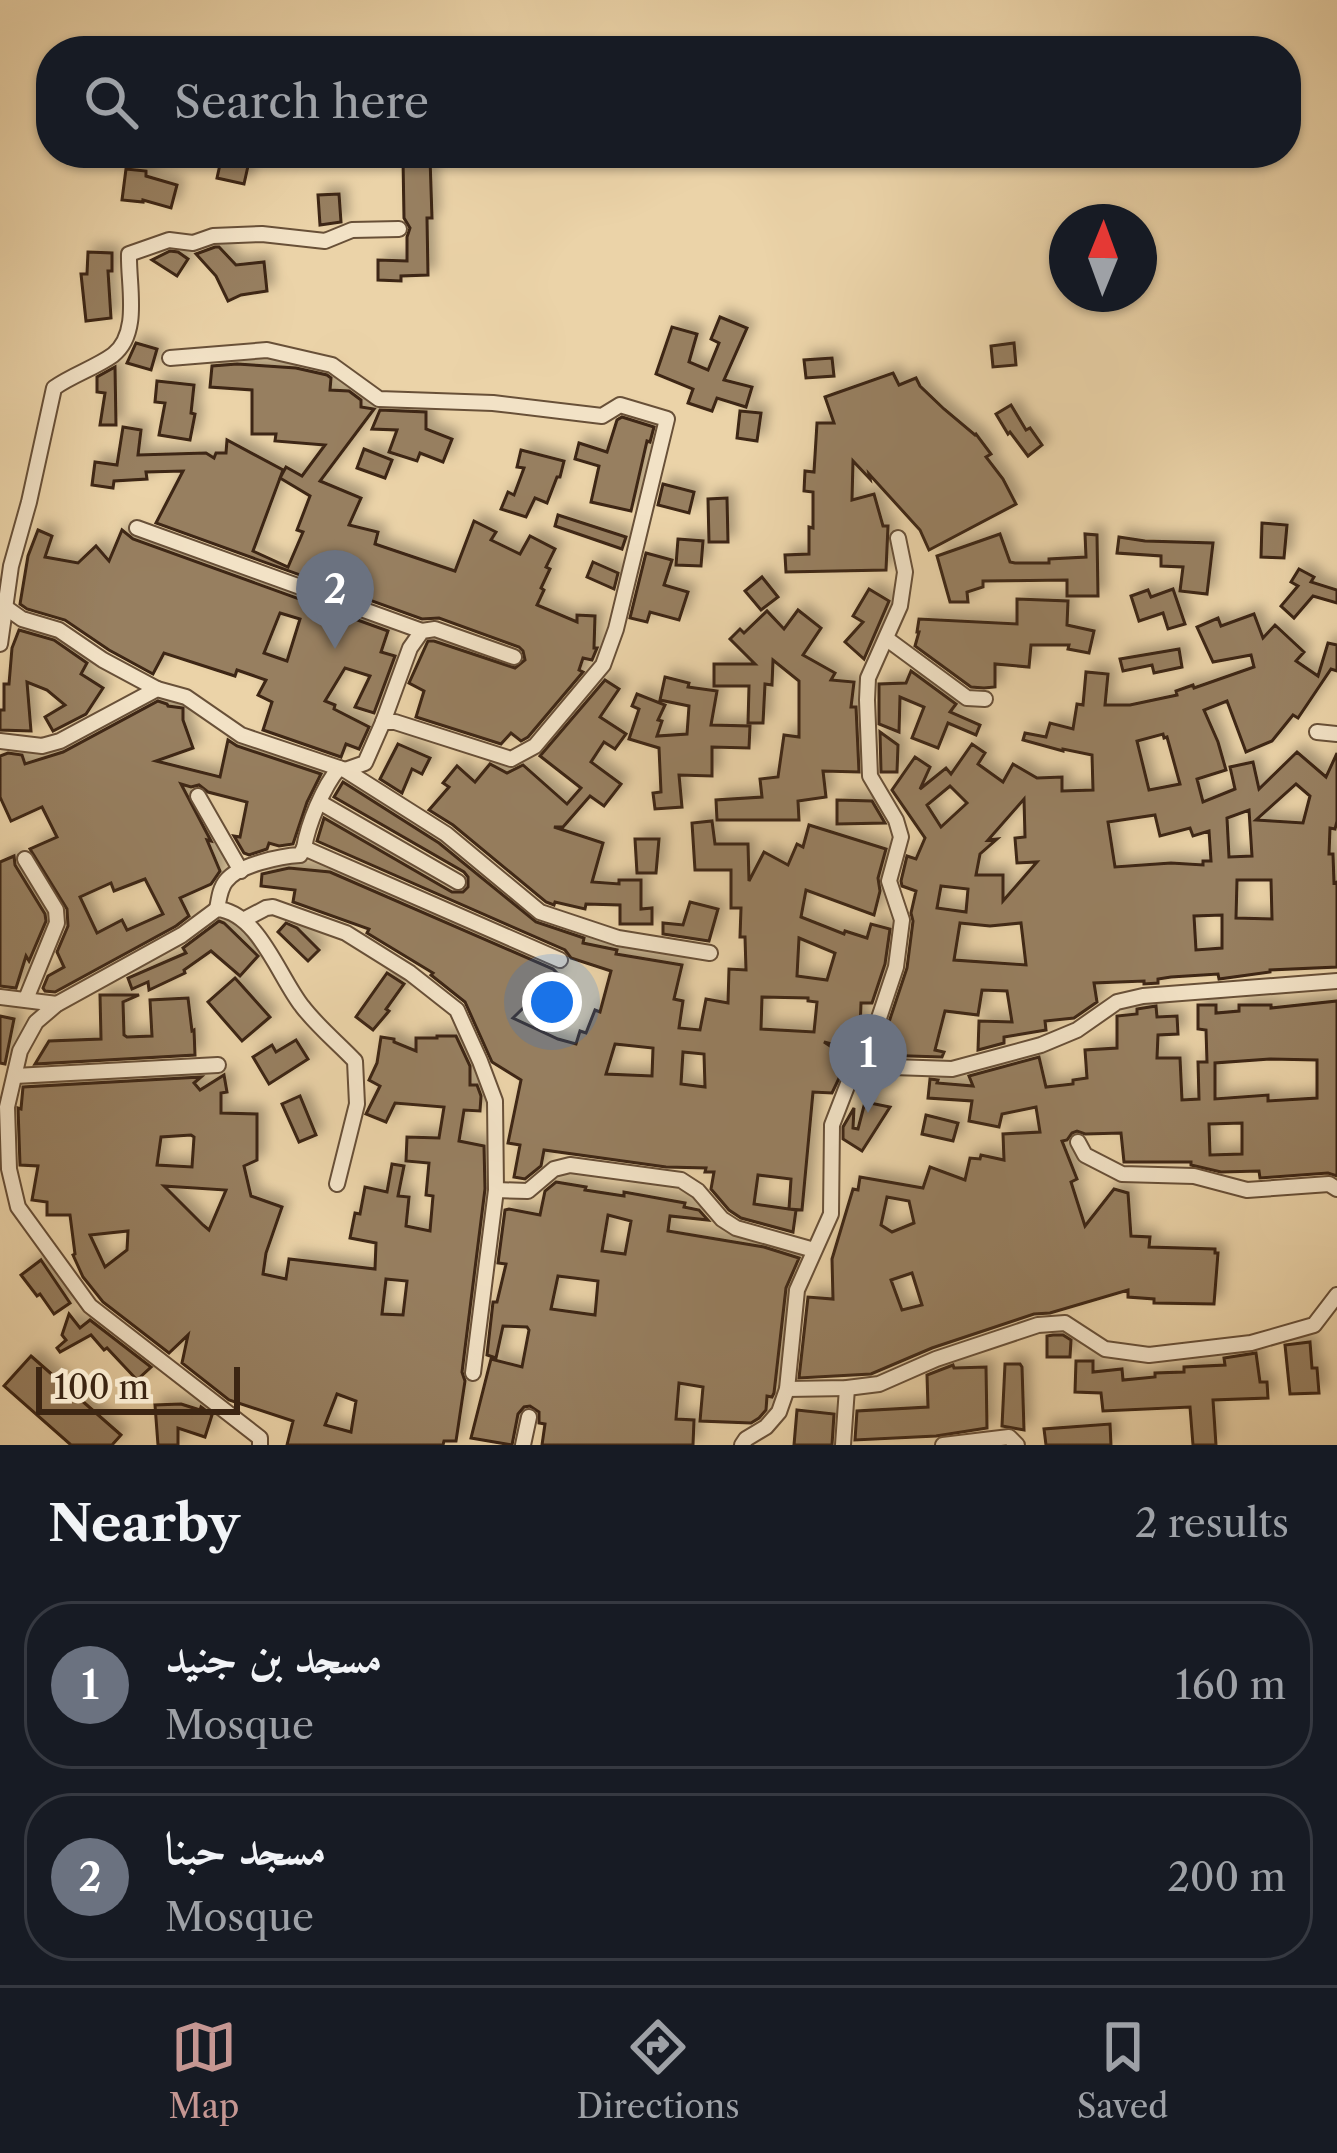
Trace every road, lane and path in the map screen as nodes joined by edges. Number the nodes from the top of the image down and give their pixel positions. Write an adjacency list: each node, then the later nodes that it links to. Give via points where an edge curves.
1 (399, 229): 5 (street, via 352,230 325,241 262,234 169,240 129,254 131,325 116,353 54,388)
2 (170, 358): 12 (street, via 267,350 332,365 380,399 602,416 620,405 667,418 603,665 535,746 511,759)
3 (137, 528): 6 (street)
4 (898, 538): 7 (street, via 905,572)
5 (5, 607): 8 (street); 10 (street)
6 (422, 631): 9 (street); 12 (street)
7 (887, 639): 11 (street, via 967,698); 32 (street, via 868,678 870,776 901,837 889,881 902,920 896,967)
8 (0, 644)
9 (514, 657)
10 (157, 689): 15 (street, via 61,740); 16 (street, via 186,697 242,735)
11 (985, 700)
12 (383, 722): 16 (street, via 365,764)
13 (1317, 732): 14 (street)
14 (1337, 734)
15 (0, 741)
16 (342, 769): 18 (street); 25 (street, via 446,834 541,912 618,938)
17 (199, 796): 21 (street)
18 (321, 803): 19 (street); 22 (street)
19 (304, 848): 21 (street); 26 (street)
20 (25, 859): 29 (street, via 57,923)
21 (241, 871): 23 (street, via 222,884)
22 (458, 882)
23 (217, 909): 24 (street); 30 (street)
24 (244, 919): 35 (street, via 302,1006 355,1061 357,1104); 37 (street, via 273,907 346,933 457,1010 495,1101)
25 (710, 953)
26 (560, 961)
27 (1337, 981): 32 (street, via 1143,996 1041,1045 952,1069)
28 (0, 997): 29 (street)
29 (26, 999): 30 (street)
30 (57, 1004): 33 (street, via 36,1022)
31 (218, 1065): 33 (street)
32 (863, 1066): 40 (street, via 832,1125 831,1214)
33 (15, 1076): 39 (street, via 8,1169)
34 (1078, 1142): 36 (street, via 1085,1155 1122,1174 1193,1176 1246,1190)
35 (337, 1184)
36 (1337, 1189)
37 (496, 1190): 40 (street, via 528,1191 570,1165 681,1180 736,1228); 42 (street)
38 (0, 1207): 39 (street)
39 (18, 1207): 46 (street, via 90,1306)
40 (814, 1250): 44 (street, via 797,1290)
41 (1337, 1295): 43 (street, via 1315,1325 1251,1343 1149,1355 1105,1349 1065,1323 1038,1325 879,1384)
42 (473, 1373)
43 (847, 1388): 44 (street); 49 (street)
44 (787, 1389): 48 (street, via 779,1412)
45 (529, 1417): 47 (street)
46 (260, 1445)
47 (523, 1445)
48 (742, 1445)
49 (843, 1445)
50 (943, 1445): 51 (street, via 1009,1437)
51 (1017, 1445)

